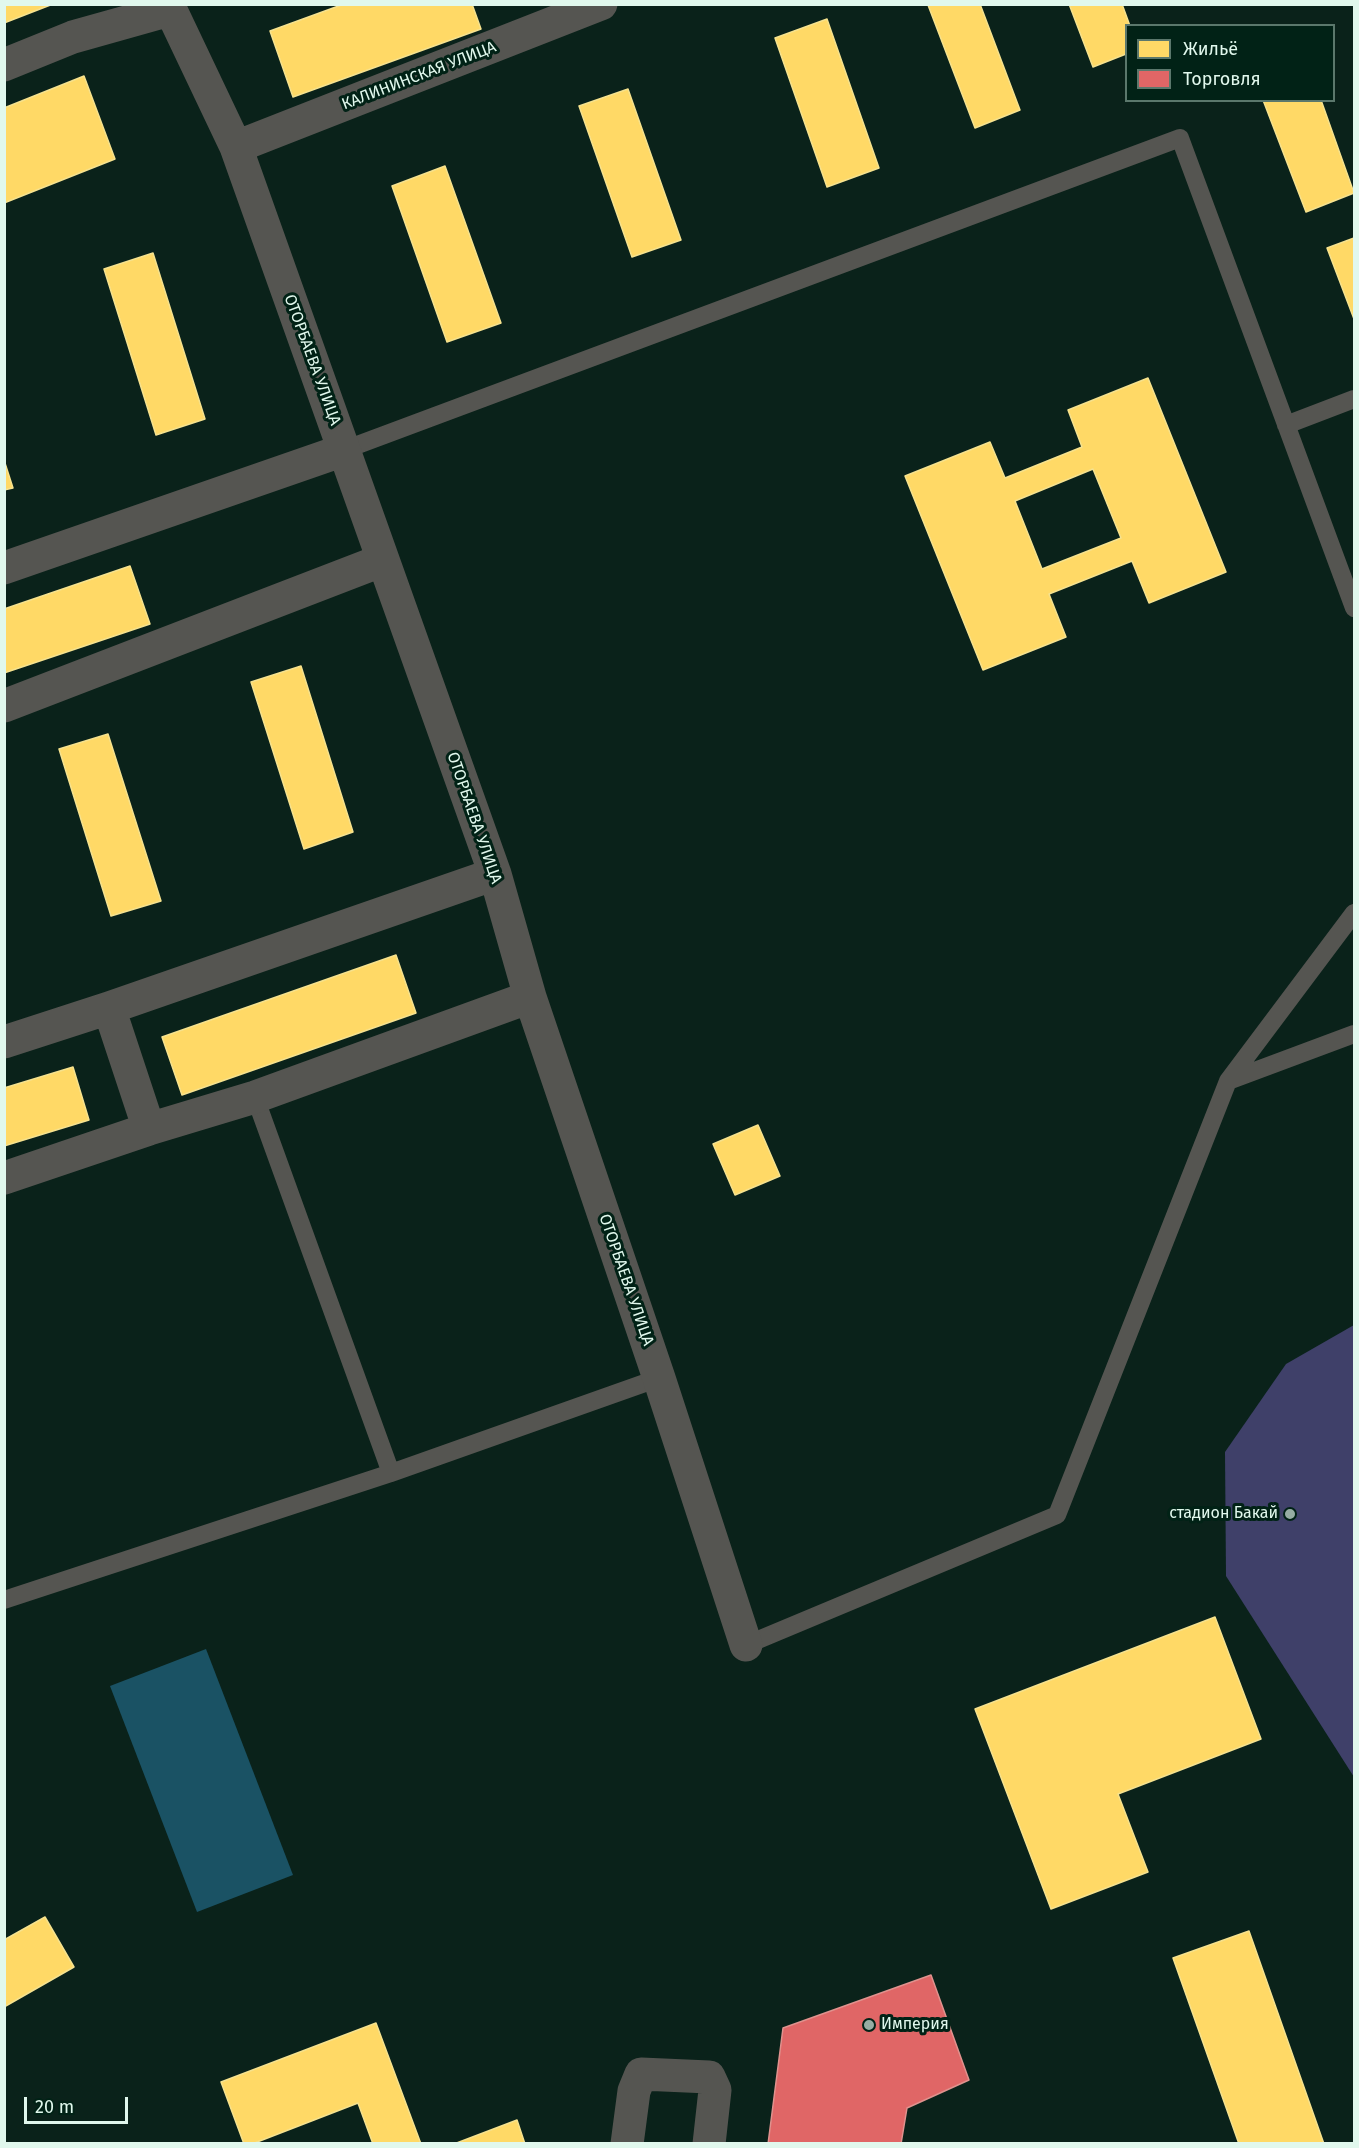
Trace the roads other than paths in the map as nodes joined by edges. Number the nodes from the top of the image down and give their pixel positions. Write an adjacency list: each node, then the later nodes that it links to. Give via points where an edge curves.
1 (601, 4): 4 (street, КАЛИНИНСКАЯ УЛИЦА)
2 (169, 7): 3 (street); 4 (street, ОТОРБАЕВА УЛИЦА)
3 (4, 64)
4 (236, 147): 7 (street, ОТОРБАЕВА УЛИЦА)
5 (1354, 399): 6 (lane)
6 (1286, 425): 7 (lane, via 1180,138); 10 (lane)
7 (344, 450): 8 (street, ОТОРБАЕВА УЛИЦА); 9 (street)
8 (383, 560): 11 (street); 12 (street, ОТОРБАЕВА УЛИЦА)
9 (4, 568)
10 (1354, 608)
11 (4, 706)
12 (495, 874): 14 (street, ОТОРБАЕВА УЛИЦА); 15 (street)
13 (1354, 914): 18 (lane)
14 (530, 997): 19 (street); 22 (street, ОТОРБАЕВА УЛИЦА)
15 (109, 1008): 17 (street); 20 (street)
16 (1354, 1034): 18 (lane)
17 (4, 1042)
18 (1228, 1081): 25 (lane, via 1057,1515)
19 (255, 1097): 20 (street); 23 (lane)
20 (149, 1129): 21 (street)
21 (4, 1178)
22 (659, 1378): 23 (lane); 25 (street, ОТОРБАЕВА УЛИЦА)
23 (391, 1473): 24 (lane)
24 (4, 1600)
25 (746, 1645)
26 (627, 2144): 27 (street, via 634,2091 641,2074 709,2077 715,2090)
27 (709, 2144)

